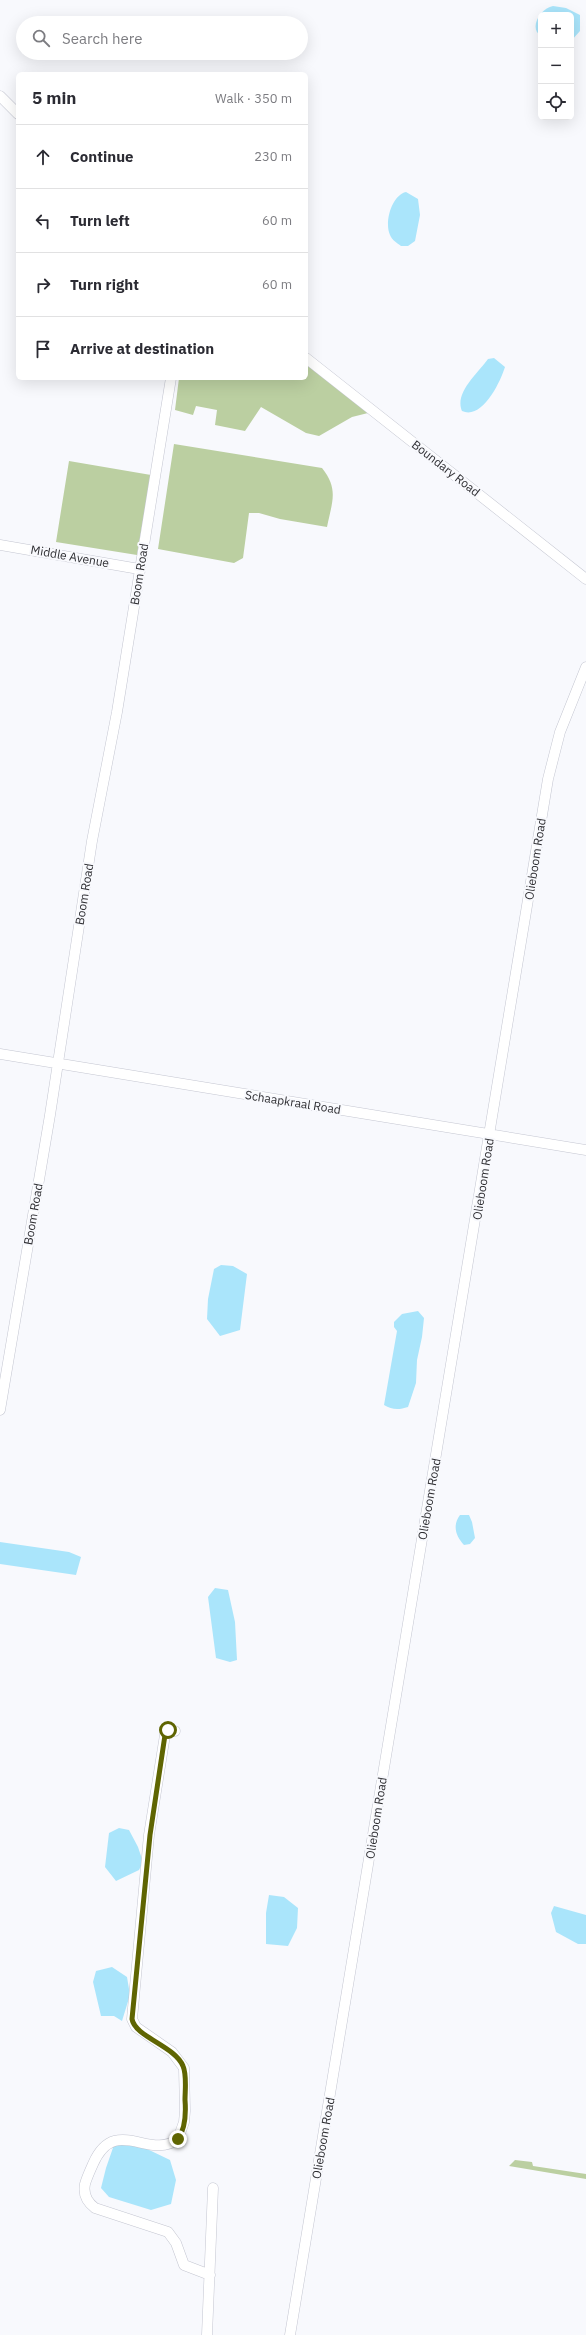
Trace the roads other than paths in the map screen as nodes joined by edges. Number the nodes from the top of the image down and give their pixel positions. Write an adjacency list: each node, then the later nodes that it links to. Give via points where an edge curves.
1 (0, 96): 2 (street)
2 (16, 112)
3 (308, 360): 7 (street, Boundary Road)
4 (171, 380): 6 (street, Boom Road)
5 (0, 545): 6 (street, Middle Avenue)
6 (140, 569): 10 (street, Boom Road, via 117,712 92,841)
7 (586, 579)
8 (586, 667): 11 (street, Olieboom Road, via 560,732 548,779)
9 (0, 1054): 10 (street, Schaapkraal Road)
10 (58, 1063): 11 (street, Schaapkraal Road); 13 (street, Boom Road)
11 (490, 1135): 12 (street, Schaapkraal Road); 18 (street, Olieboom Road)
12 (586, 1150)
13 (0, 1410)
14 (175, 1731): 16 (street, via 167,1731 165,1735 150,1835 132,2019 136,2027 172,2052 184,2068 184,2122 178,2139 166,2145 121,2140 105,2144 87,2177 85,2192 89,2203 95,2208 168,2232 176,2243 184,2265)
15 (212, 2188): 16 (street)
16 (210, 2275): 17 (street)
17 (207, 2335)
18 (290, 2335)

